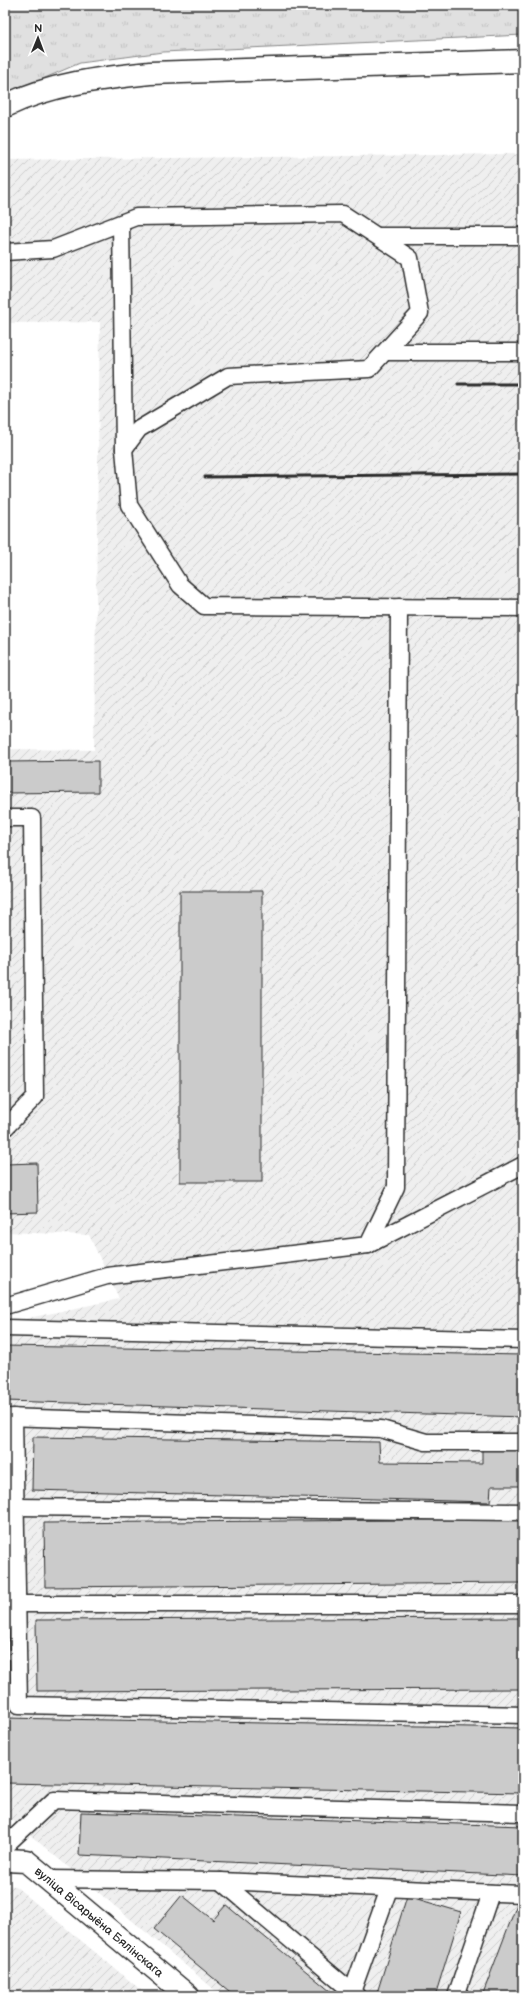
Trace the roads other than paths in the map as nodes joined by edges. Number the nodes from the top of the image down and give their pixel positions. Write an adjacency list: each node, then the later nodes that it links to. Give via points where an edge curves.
1 (523, 61): 2 (street, via 106,77 54,88)
2 (5, 106)
3 (121, 223): 4 (lane, via 136,217 342,214); 6 (lane, via 53,249); 9 (lane)
4 (378, 236): 5 (lane); 7 (lane, via 410,258 420,313)
5 (523, 236)
6 (5, 252)
7 (384, 352): 8 (lane); 9 (lane, via 369,369 228,376 139,429)
8 (523, 352)
9 (124, 450): 10 (lane, via 129,505 180,585 204,606)
10 (399, 607): 11 (lane); 15 (lane, via 396,1187)
11 (523, 608)
12 (5, 818): 13 (lane, via 32,818 35,1097)
13 (5, 1128)
14 (523, 1165): 15 (lane)
15 (368, 1245): 16 (lane, via 108,1276)
16 (5, 1306)
17 (5, 1328): 18 (lane)
18 (523, 1340)
19 (10, 1417): 20 (lane, via 381,1429 426,1442); 21 (lane)
20 (523, 1442)
21 (16, 1507): 22 (lane); 23 (lane)
22 (523, 1512)
23 (17, 1604): 24 (lane); 25 (lane)
24 (523, 1604)
25 (12, 1705): 26 (lane)
26 (523, 1715)
27 (523, 1813): 28 (lane, via 54,1800)
28 (5, 1846)
29 (5, 1860): 30 (street, вуліца Вісарыёна Бялінскага, via 26,1861)
30 (47, 1879): 31 (lane); 36 (street, вуліца Вісарыёна Бялінскага)
31 (221, 1882): 32 (lane); 35 (lane)
32 (388, 1889): 33 (lane); 35 (lane)
33 (491, 1893): 34 (lane); 37 (lane)
34 (523, 1894)
35 (355, 1994)
36 (188, 1996)
37 (456, 1996)

